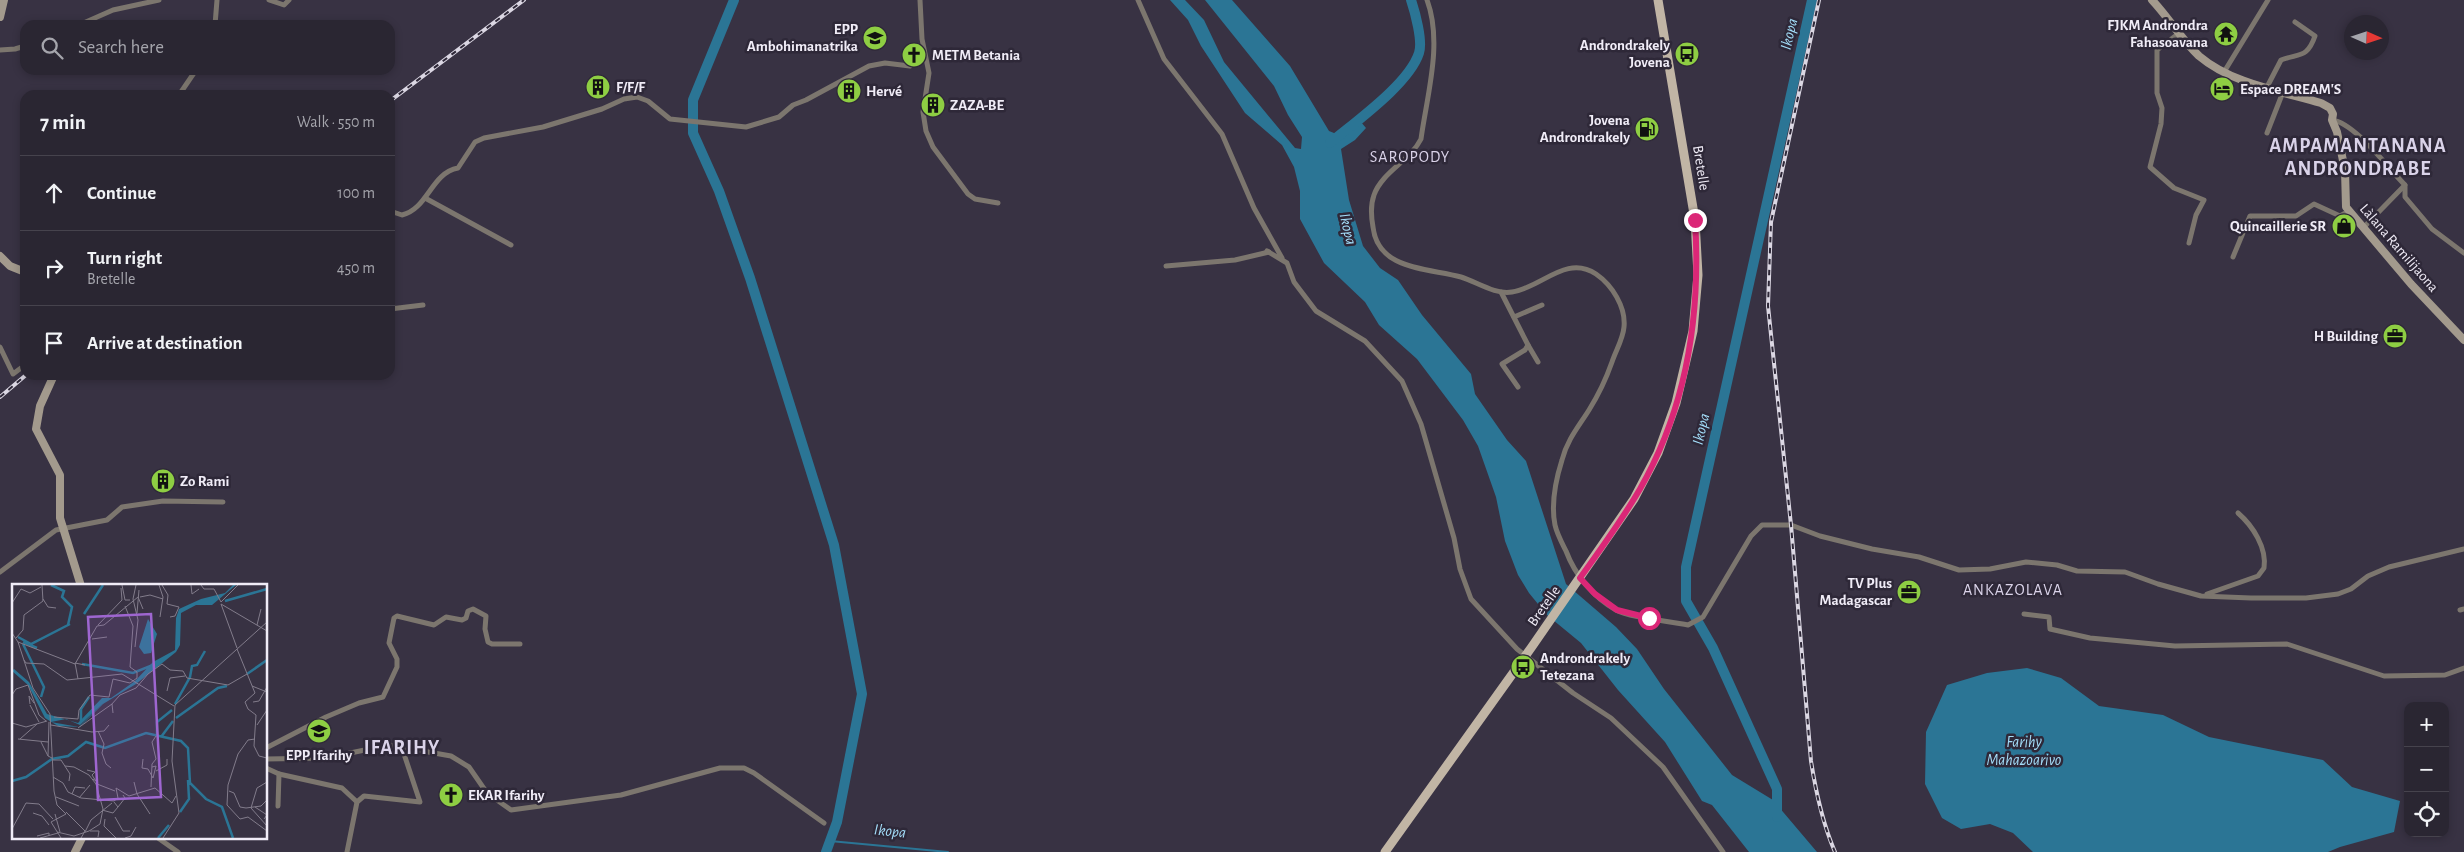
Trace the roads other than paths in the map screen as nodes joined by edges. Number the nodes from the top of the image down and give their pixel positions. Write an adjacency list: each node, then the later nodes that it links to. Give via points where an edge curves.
1 (4, 0): 12 (street)
2 (159, 0): 13 (street, via 113,10)
3 (217, 0): 14 (street)
4 (269, 0): 5 (street, via 284,5)
5 (289, 0)
6 (920, 0): 19 (street)
7 (1138, 0): 35 (street, via 1164,59 1222,134 1254,208 1282,258)
8 (1427, 0): 41 (street, via 1432,20 1433,57 1421,140 1415,151 1383,180 1374,194 1370,212 1373,232 1378,245 1390,259 1468,279)
9 (1658, 0): 58 (main road, Bretelle, via 1695,220 1698,275 1693,331 1676,403 1658,453 1634,498)
10 (2152, 0): 16 (street, Làlana Ramilijaona)
11 (2268, 0): 20 (street)
12 (0, 17)
13 (90, 20)
14 (215, 20)
15 (2295, 22): 22 (street, via 2315,36 2312,44 2306,53 2281,60)
16 (2178, 34): 20 (street, Làlana Ramilijaona, via 2200,56); 33 (street, via 2157,50 2157,93 2162,108 2162,124 2150,167 2174,188 2204,200 2196,215)
17 (20, 48): 18 (street)
18 (0, 50)
19 (925, 57): 28 (street, via 918,57 910,66 885,63 869,66 793,105 780,117 758,125 746,127 670,119 648,101 637,97 544,127 484,138 475,142 458,168 442,176); 29 (street, via 930,73 923,112 933,148 968,194)
20 (2224, 72): 22 (street, Làlana Ramilijaona)
21 (193, 75): 23 (street)
22 (2268, 86): 24 (street, Làlana Ramilijaona)
23 (182, 90)
24 (2283, 91): 25 (street, Làlana Ramilijaona, via 2325,104 2332,111); 26 (street)
25 (2332, 120): 27 (street, via 2341,121 2368,144); 30 (street, Làlana Ramilijaona, via 2344,164 2345,202)
26 (2267, 133)
27 (2405, 185): 32 (street); 36 (street, via 2405,197 2432,229)
28 (425, 198): 31 (street, via 408,214); 34 (street)
29 (998, 203)
30 (2349, 211): 32 (street, Làlana Ramilijaona); 38 (street, via 2340,216 2314,204 2296,216 2250,216)
31 (395, 213)
32 (2364, 227): 46 (street, Làlana Ramilijaona, via 2411,284)
33 (2189, 243)
34 (512, 245)
35 (1267, 251): 39 (street, via 1235,260); 63 (street, via 1287,262 1294,282 1316,311 1365,341 1402,381 1421,424 1471,599)
36 (2464, 253)
37 (0, 256): 40 (street)
38 (2233, 257)
39 (1166, 266)
40 (20, 270)
41 (1501, 292): 45 (street); 58 (street, via 1514,292 1561,270 1586,269 1610,288 1623,315 1622,335 1605,382 1578,425 1562,459 1554,499 1555,526)
42 (423, 305): 44 (street)
43 (1542, 305): 45 (street)
44 (395, 308)
45 (1514, 317): 47 (street)
46 (2464, 340)
47 (1528, 345): 49 (street); 52 (street, via 1502,364)
48 (0, 347): 50 (street, via 13,374)
49 (1538, 362)
50 (20, 369)
51 (52, 380): 55 (street, via 40,406 36,428 60,475)
52 (1518, 387)
53 (223, 502): 55 (street, via 163,501 122,507 107,520)
54 (2238, 513): 60 (street, via 2252,526 2259,541 2264,568 2258,576)
55 (62, 528): 57 (street); 59 (street)
56 (2464, 549): 60 (street, via 2389,567 2338,594 2306,598)
57 (0, 572)
58 (1579, 580): 60 (street, via 1617,610 1688,625 1695,623 1703,617 1751,536 1762,525 1774,524 1791,525 1872,549 1918,556 1959,570 1990,569 2026,562 2078,571 2125,572); 63 (main road, Bretelle)
59 (80, 584)
60 (2201, 596)
61 (2024, 614): 64 (street, via 2048,617 2050,629 2090,638 2176,646 2287,644 2384,676 2445,675)
62 (520, 644): 65 (street, via 488,642 486,616 473,609 462,620 446,617 434,625 397,616 389,643 397,659 397,667 383,696 326,717)
63 (1525, 656): 78 (main road, Bretelle); 79 (street, via 1610,718 1663,768)
64 (2464, 668)
65 (268, 747)
66 (402, 748): 67 (street, via 389,746 326,758); 70 (street, via 420,802 368,795); 72 (street, via 461,760 470,767 488,793 511,810 621,795 720,768 736,767 754,773)
67 (268, 759)
68 (268, 769): 69 (street)
69 (279, 774): 70 (street, via 342,788); 71 (street)
70 (357, 802): 77 (street)
71 (278, 806)
72 (824, 823)
73 (81, 840): 75 (street)
74 (161, 840): 76 (street)
75 (75, 852)
76 (178, 852)
77 (347, 852)
78 (1385, 852)
79 (1723, 852)

